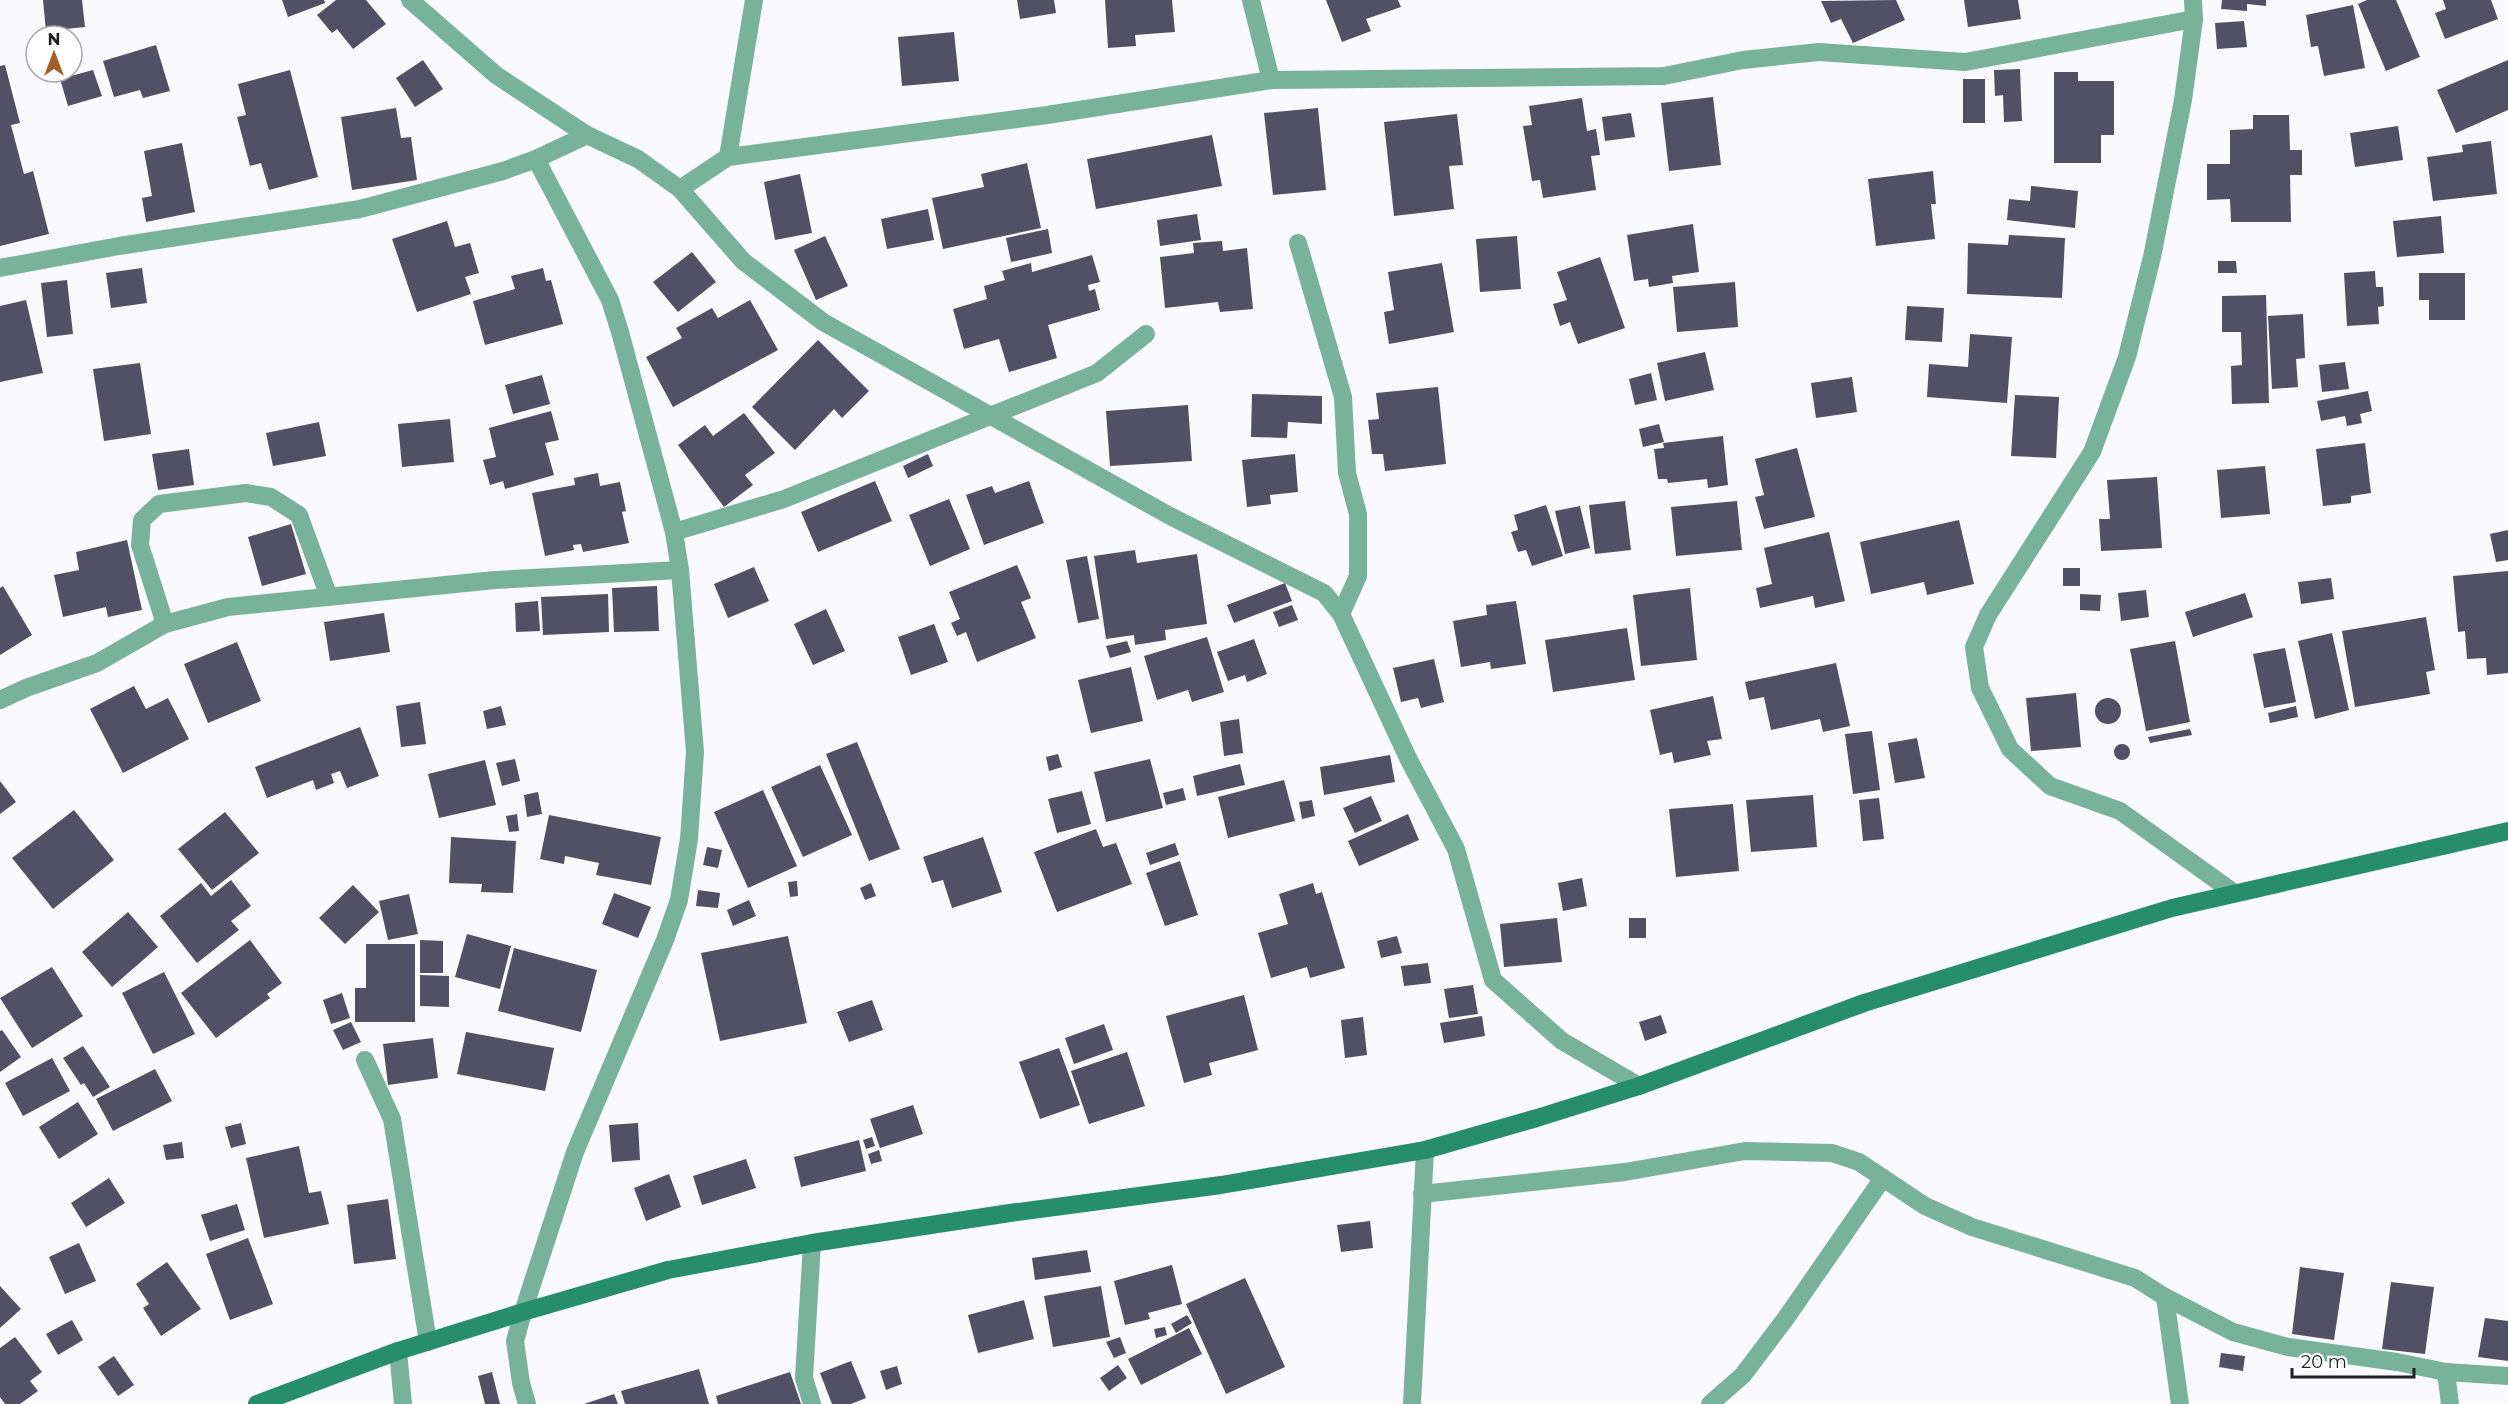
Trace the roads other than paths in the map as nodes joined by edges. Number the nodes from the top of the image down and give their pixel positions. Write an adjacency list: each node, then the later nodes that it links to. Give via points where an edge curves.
1 (410, 0): 7 (street, via 496,75)
2 (754, 0): 8 (street)
3 (1251, 0): 6 (street)
4 (2193, 0): 5 (street)
5 (2194, 19): 6 (street, via 1965,62 1819,52 1743,60 1664,76); 22 (street, via 2152,257 2127,357 2091,452 1988,615 1974,648 1980,688 2010,749 2050,786 2120,811)
6 (1271, 80): 8 (street, via 1047,115)
7 (587, 135): 9 (street); 10 (street, via 638,159)
8 (728, 157): 10 (street)
9 (536, 159): 12 (street, via 360,209); 15 (street, via 610,300)
10 (680, 189): 14 (street, via 742,261 823,322)
11 (1298, 243): 18 (street, via 1343,397 1347,473 1358,514 1358,576)
12 (0, 268)
13 (1146, 334): 14 (street, via 1097,373)
14 (988, 416): 15 (street, via 784,499); 18 (street, via 1170,516 1324,592)
15 (674, 532): 16 (street)
16 (680, 570): 17 (street, via 495,580); 30 (street, via 695,752 689,839 679,900 575,1152)
17 (330, 597): 19 (street, via 228,607); 19 (street, via 299,515 271,497 246,493 159,504 142,520 140,545)
18 (1341, 614): 24 (street, via 1408,758 1456,849 1493,980 1562,1041)
19 (165, 624): 20 (street, via 97,663)
20 (0, 700)
21 (2508, 831): 22 (street)
22 (2233, 892): 24 (street, via 1864,1004)
23 (366, 1060): 31 (street, via 392,1119)
24 (1639, 1086): 25 (street)
25 (1425, 1150): 27 (street); 28 (street, via 1221,1185)
26 (1883, 1178): 27 (street, via 1859,1162 1832,1153 1745,1151 1626,1172); 29 (street, via 1925,1206 1972,1227 2135,1278); 40 (street, via 1743,1375)
27 (1422, 1194): 39 (street)
28 (812, 1243): 30 (street, via 668,1270); 38 (street, via 804,1378)
29 (2166, 1297): 33 (street, via 2233,1332 2288,1347); 41 (street)
30 (523, 1312): 31 (street); 37 (street, via 515,1341)
31 (428, 1342): 32 (street)
32 (398, 1351): 35 (street); 36 (street)
33 (2446, 1371): 34 (street); 42 (street)
34 (2508, 1376)
35 (257, 1404)
36 (403, 1404)
37 (527, 1404)
38 (812, 1404)
39 (1412, 1404)
40 (1710, 1404)
41 (2180, 1404)
42 (2450, 1404)

